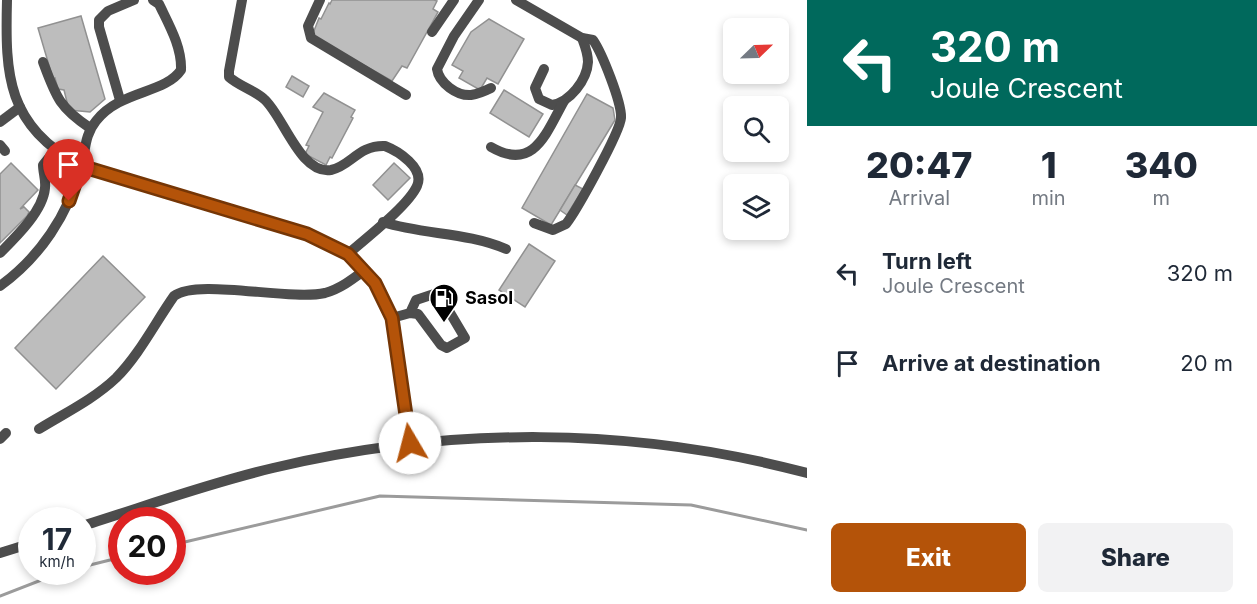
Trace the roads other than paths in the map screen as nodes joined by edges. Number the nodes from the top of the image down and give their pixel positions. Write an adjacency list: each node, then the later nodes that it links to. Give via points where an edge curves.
1 (7, 0): 17 (street, via 8,71)
2 (134, 0): 15 (street, via 108,11 99,20)
3 (153, 0): 15 (street, via 159,4 177,44 181,70 169,82)
4 (242, 0): 23 (street, via 230,77 273,108 303,155 320,168 331,170 363,150 385,147 409,161 417,172 418,185 410,197)
5 (320, 0): 14 (street, via 308,26 311,38)
6 (454, 0): 9 (street)
7 (478, 0): 13 (street, via 439,63 438,75 449,87 468,95)
8 (516, 0): 10 (street)
9 (432, 32)
10 (582, 38): 16 (street, via 587,70); 24 (street, via 590,38 597,45 618,98 620,125 566,224 553,230)
11 (43, 62): 19 (street, via 61,104)
12 (544, 69): 16 (street, via 536,88 539,99 552,105)
13 (491, 88)
14 (406, 95)
15 (120, 100): 19 (street)
16 (564, 101): 20 (street, via 544,136 528,153 511,156)
17 (20, 106): 18 (street); 21 (street)
18 (0, 122)
19 (90, 128): 22 (street)
20 (491, 147)
21 (55, 150): 22 (street); 26 (street, via 44,165 43,196 27,225)
22 (81, 166): 27 (street, via 307,234); 29 (street, via 69,201 47,239)
23 (383, 222): 25 (street, via 424,232 478,238); 27 (street)
24 (534, 223)
25 (506, 249)
26 (0, 253)
27 (348, 254): 28 (street)
28 (365, 270): 31 (street); 32 (street, via 335,290 310,295 180,291 116,378)
29 (0, 286)
30 (410, 313): 30 (street, via 416,300 434,294 465,338 444,347 422,317); 31 (street)
31 (392, 318): 33 (street)
32 (39, 429)
33 (410, 443): 34 (street, via 507,436 606,438 688,447); 35 (street, via 272,468)
34 (807, 472)
35 (96, 522)
36 (18, 547): 37 (street)
37 (0, 553)

